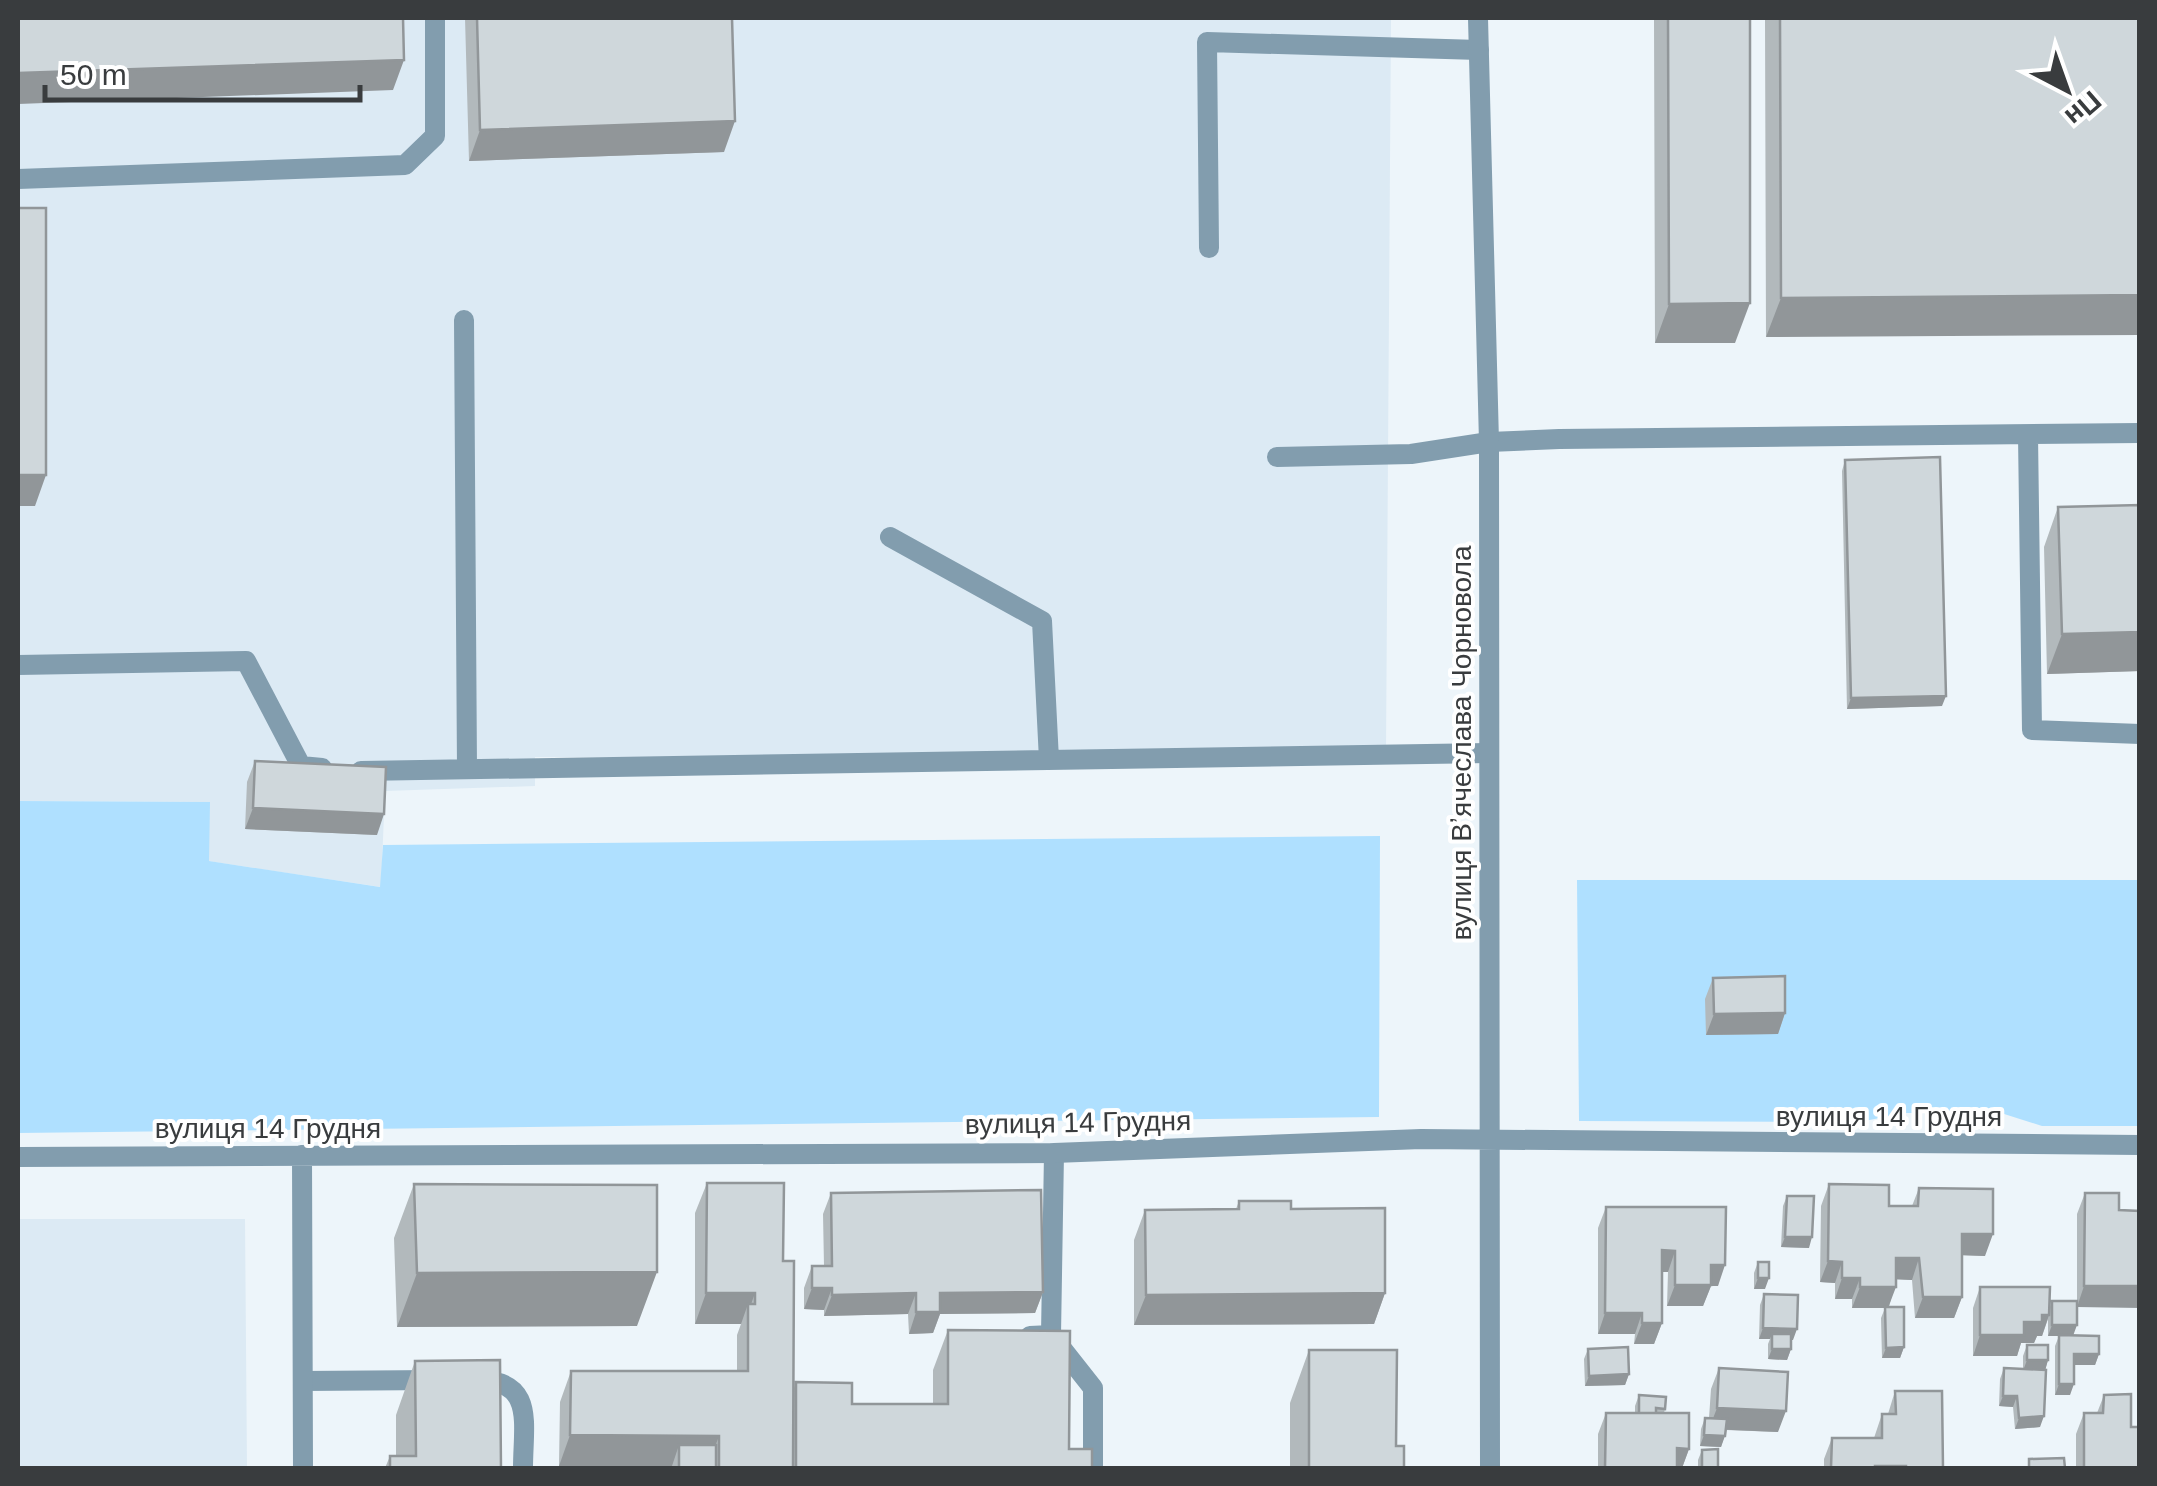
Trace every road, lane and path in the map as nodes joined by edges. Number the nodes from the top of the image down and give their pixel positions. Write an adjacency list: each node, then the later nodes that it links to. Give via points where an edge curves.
1 (435, 18): 4 (street, via 434,136 405,165)
2 (1478, 18): 3 (street, вулиця Вʼячеслава Чорновола)
3 (1479, 50): 5 (street, via 1207,42); 9 (street, вулиця Вʼячеслава Чорновола)
4 (18, 180)
5 (1210, 248)
6 (464, 320): 16 (street)
7 (2140, 433): 8 (street)
8 (2028, 435): 9 (street); 13 (street, via 2032,730)
9 (1489, 442): 10 (street, via 1411,454); 14 (street, вулиця Вʼячеслава Чорновола)
10 (1277, 457)
11 (890, 537): 15 (street, via 1042,621)
12 (18, 664): 16 (street, via 246,661 302,766)
13 (2140, 734)
14 (1489, 753): 15 (street); 17 (street, вулиця Вʼячеслава Чорновола)
15 (1049, 760): 16 (street)
16 (467, 769)
17 (1488, 1141): 18 (street, вулиця 14 Грудня); 19 (street, вулиця 14 Грудня); 28 (street, вулиця Вʼячеслава Чорновола)
18 (2140, 1145)
19 (1054, 1152): 20 (street, вулиця 14 Грудня); 22 (street)
20 (302, 1155): 21 (street, вулиця 14 Грудня); 24 (street)
21 (18, 1157)
22 (1051, 1335): 23 (street); 27 (street, via 1093,1388)
23 (1018, 1336)
24 (303, 1382): 25 (street); 26 (street, via 503,1382 520,1399)
25 (304, 1468)
26 (523, 1468)
27 (1093, 1468)
28 (1490, 1468)

